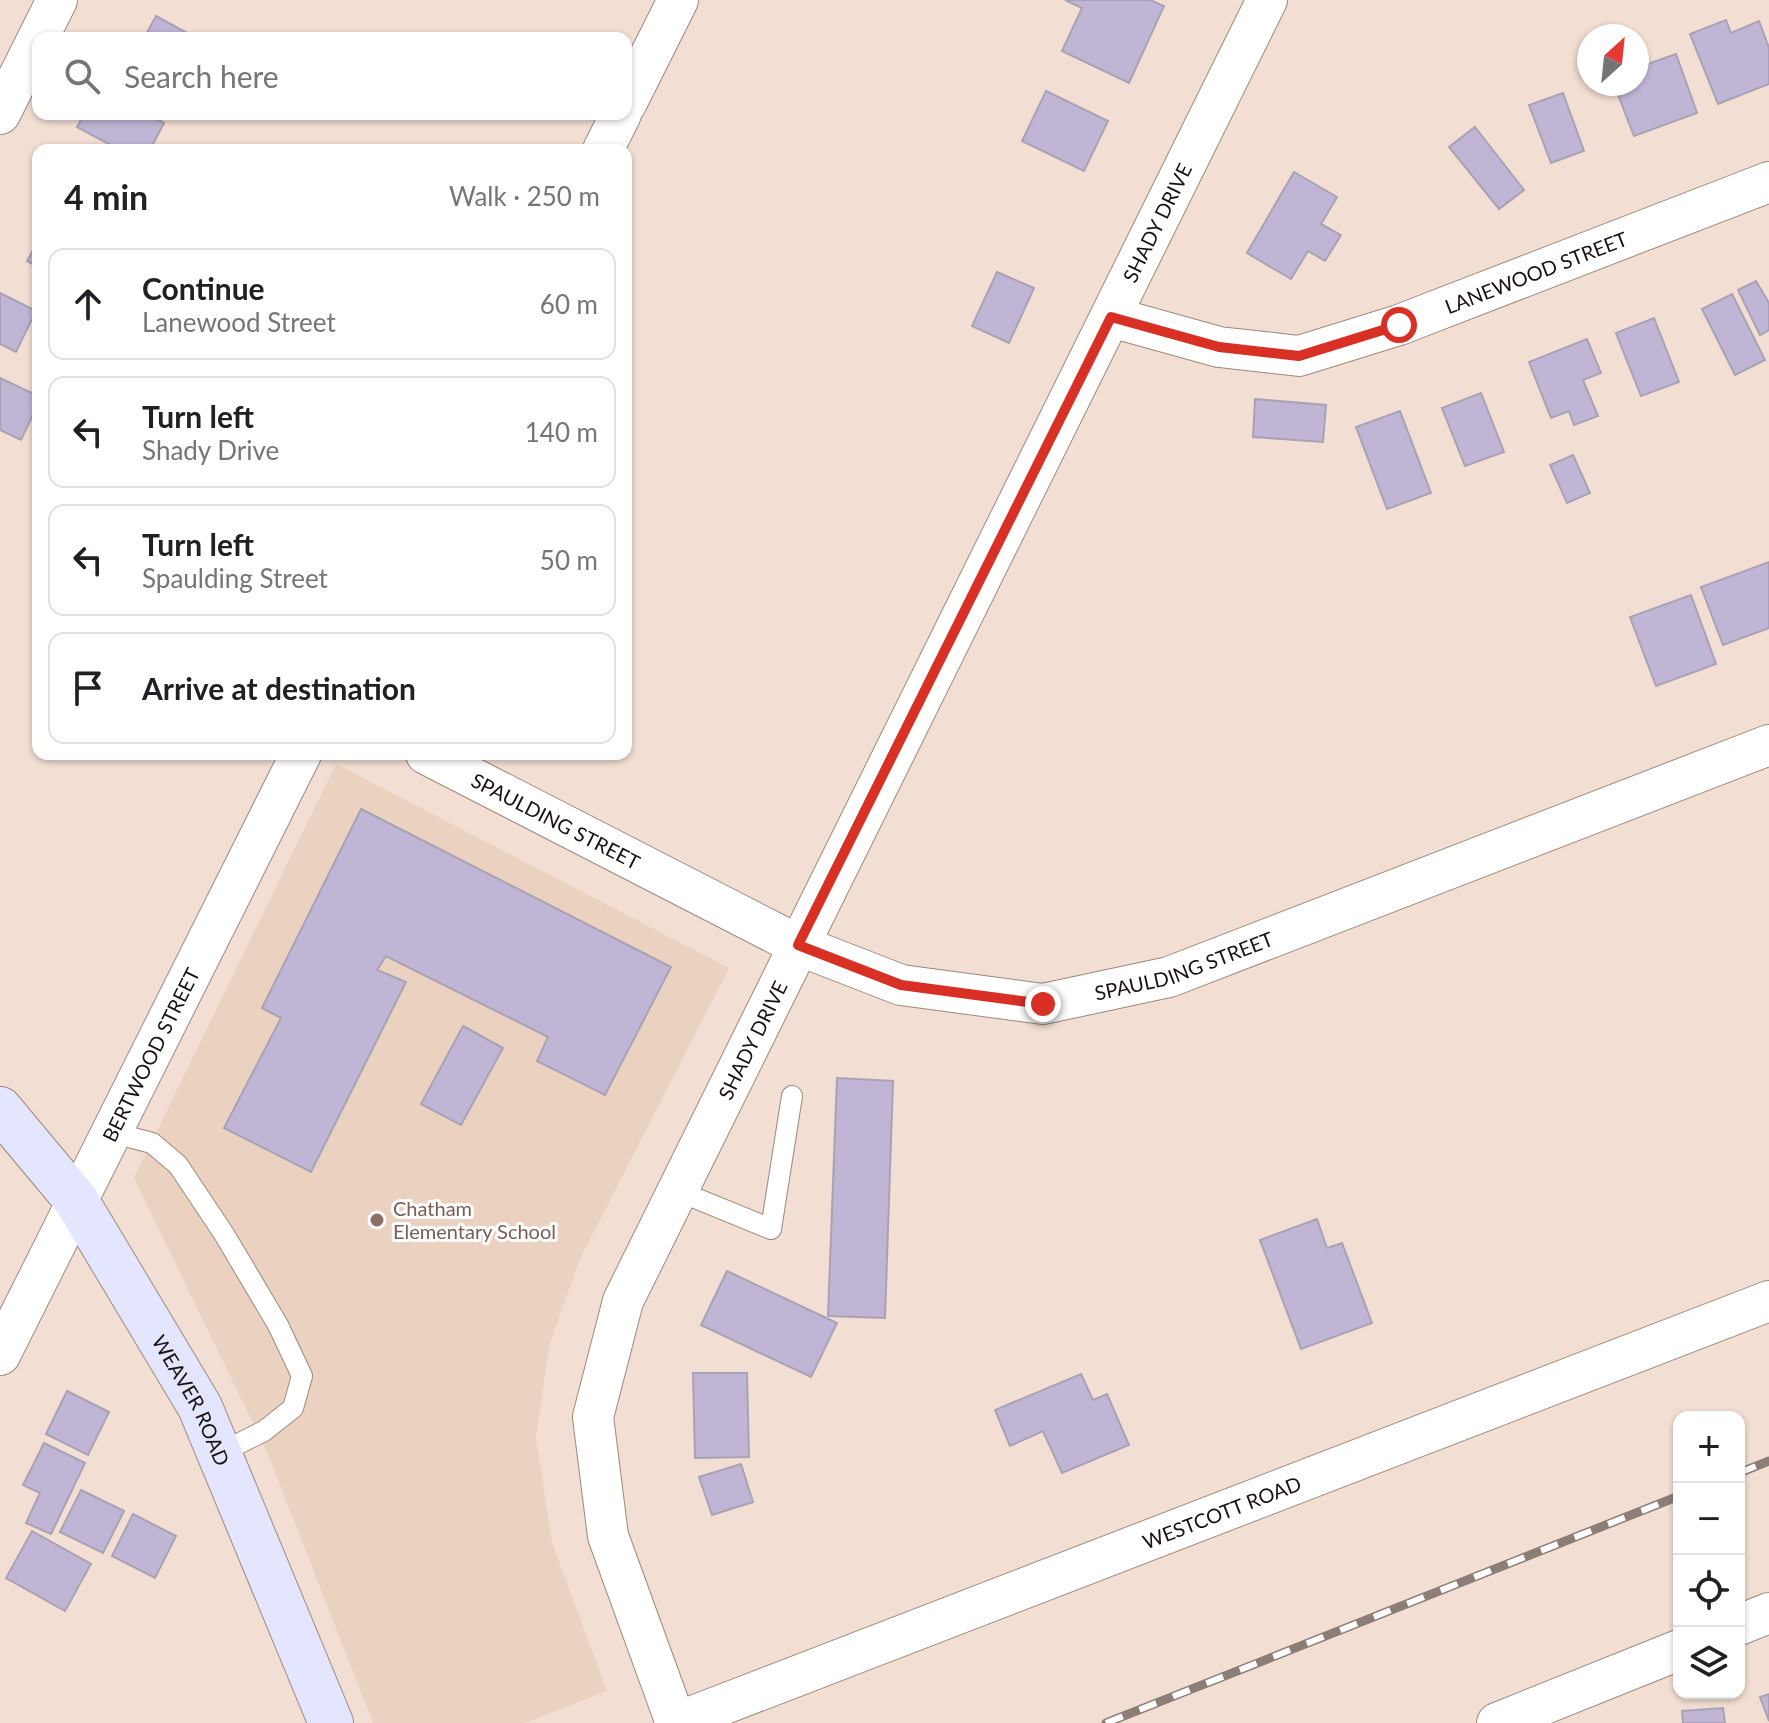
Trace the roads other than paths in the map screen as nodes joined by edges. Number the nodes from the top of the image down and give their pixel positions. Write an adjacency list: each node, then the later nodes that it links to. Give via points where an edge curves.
1 (57, 0): 4 (street)
2 (678, 0): 6 (street)
3 (1267, 0): 11 (street, SHADY DRIVE)
4 (41, 32)
5 (32, 50): 7 (street)
6 (632, 92)
7 (0, 114)
8 (618, 120): 9 (street)
9 (606, 144)
10 (1769, 182): 11 (street, LANEWOOD STREET, via 1399,325 1299,356 1219,347)
11 (1111, 317): 15 (street, SHADY DRIVE)
12 (1769, 745): 15 (street, SPAULDING STREET, via 1169,977 1043,1004 901,985)
13 (298, 760): 18 (street, BERTWOOD STREET)
14 (438, 760): 15 (street, SPAULDING STREET)
15 (798, 945): 19 (street, SHADY DRIVE)
16 (792, 1096): 19 (lane, via 771,1229)
17 (0, 1109): 20 (street, WEAVER ROAD)
18 (110, 1132): 20 (street, BERTWOOD STREET); 23 (lane, via 152,1143 178,1165 278,1325 302,1376 293,1408 264,1431)
19 (678, 1191): 28 (street, SHADY DRIVE, via 623,1301 593,1417 608,1536)
20 (76, 1200): 22 (street, BERTWOOD STREET); 23 (street, WEAVER ROAD, via 200,1407)
21 (1769, 1301): 28 (street, WESTCOTT ROAD)
22 (0, 1355)
23 (220, 1453): 27 (street, WEAVER ROAD)
24 (1769, 1613): 25 (street)
25 (1745, 1623)
26 (1673, 1652): 29 (street)
27 (331, 1723)
28 (675, 1723)
29 (1497, 1723)

